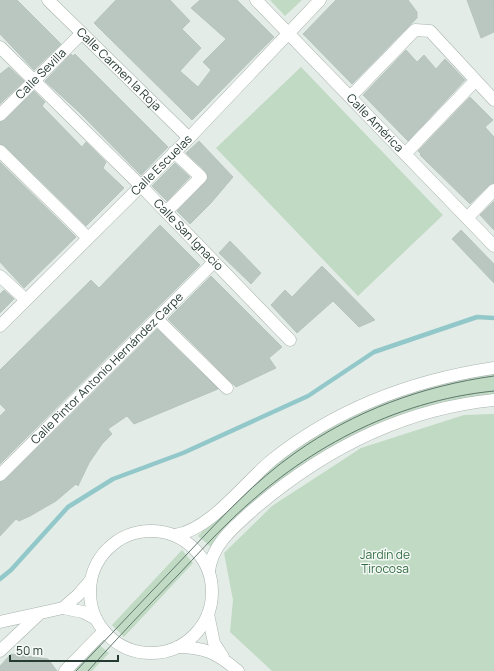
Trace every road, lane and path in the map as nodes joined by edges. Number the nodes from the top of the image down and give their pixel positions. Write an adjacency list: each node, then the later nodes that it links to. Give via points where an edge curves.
1 (48, 0): 4 (street, Calle Carmen la Roja)
2 (256, 0): 5 (street, Calle América)
3 (320, 0): 5 (street, Calle Escuelas)
4 (82, 33): 7 (street, Calle Sevilla); 12 (street, Calle Carmen la Roja)
5 (288, 33): 9 (street, Calle América); 12 (street, Calle Escuelas)
6 (0, 46): 7 (street, Calle San Ignacio)
7 (34, 80): 11 (street, Calle Sevilla); 16 (street, Calle San Ignacio)
8 (475, 81): 9 (street, via 430,31 415,30); 10 (street); 15 (street)
9 (350, 97): 15 (street, Calle América)
10 (494, 100)
11 (0, 115)
12 (189, 138): 14 (street, Calle Escuelas)
13 (0, 151): 20 (street)
14 (174, 152): 16 (street, Calle Escuelas); 18 (street, via 200,177)
15 (405, 154): 19 (street, Calle América)
16 (140, 186): 18 (street, Calle San Ignacio); 20 (street, Calle Escuelas)
17 (494, 190): 19 (street)
18 (166, 212): 22 (street, Calle San Ignacio)
19 (467, 218): 21 (street, Calle América)
20 (88, 238): 24 (street, Calle Escuelas)
21 (494, 246)
22 (214, 262): 25 (street, Calle Pintor Antonio Hernández Carpe); 27 (street, Calle San Ignacio)
23 (0, 276): 24 (street)
24 (26, 300): 26 (street, Calle Escuelas)
25 (157, 319): 29 (street); 31 (street, Calle Pintor Antonio Hernández Carpe)
26 (0, 326)
27 (290, 340)
28 (494, 368): 32 (street, via 411,386 350,410 272,460 203,524)
29 (227, 388)
30 (494, 400): 33 (street, via 455,405 404,419 375,430 332,452 289,480 237,525 216,547)
31 (0, 475)
32 (175, 535): 33 (street, via 196,550); 34 (street, via 146,531 118,540 101,557)
33 (209, 571): 36 (street, via 212,597)
34 (91, 578): 35 (street, via 78,595); 38 (street, via 91,604)
35 (63, 608): 37 (street); 38 (street, via 83,612)
36 (208, 614): 42 (street, via 199,630); 44 (street, via 214,643)
37 (38, 615): 39 (street); 41 (street)
38 (96, 619): 40 (street)
39 (0, 623): 41 (street, via 8,631)
40 (104, 631): 42 (street, via 119,644 137,651 157,653); 45 (street)
41 (11, 640): 43 (street)
42 (177, 647): 44 (street, via 207,650)
43 (0, 651)
44 (224, 659): 46 (street)
45 (65, 671)
46 (238, 671)

